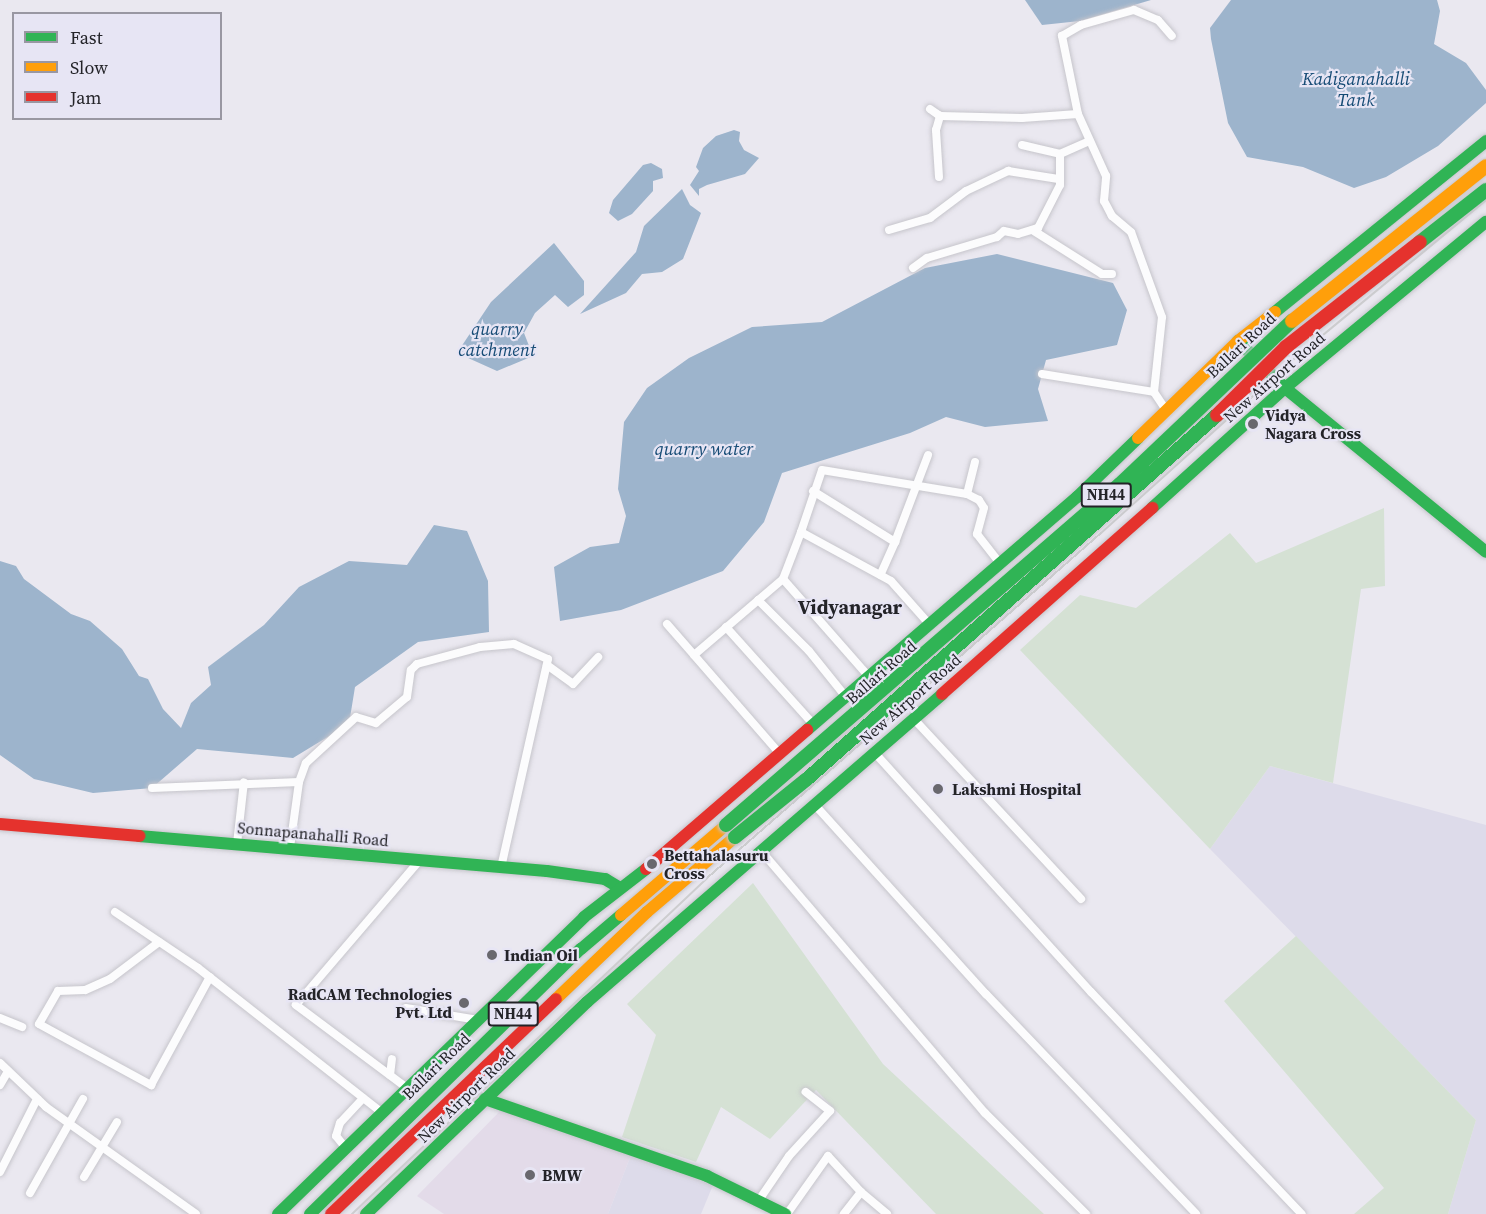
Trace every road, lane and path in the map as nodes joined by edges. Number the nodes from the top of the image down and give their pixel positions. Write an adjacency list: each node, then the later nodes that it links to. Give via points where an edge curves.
1 (1172, 36): 3 (street, via 1158,20 1134,10 1081,25 1062,36)
2 (930, 108): 4 (street)
3 (1078, 114): 4 (street, via 1022,118); 6 (street)
4 (940, 116): 10 (street, via 936,130)
5 (1486, 141): 18 (main road)
6 (1088, 142): 8 (street); 21 (street, via 1106,176 1104,201 1112,216 1131,232 1162,317)
7 (1022, 145): 8 (street)
8 (1060, 154): 11 (street)
9 (1486, 166): 89 (main road, Ballari Road / NH44, bridge, via 1292,321 1095,506 804,761 580,949)
10 (939, 177)
11 (1058, 180): 14 (street, via 1008,171 966,191 930,218); 15 (street, via 1060,185)
12 (1486, 190): 90 (main road, Ballari Road / NH44, bridge, via 1286,346 1205,427 1056,561 807,779 646,912)
13 (1483, 228): 20 (main road, New Airport Road)
14 (889, 230)
15 (1034, 231): 16 (street, via 1004,231 997,237 927,258); 17 (street, via 1102,274)
16 (913, 268)
17 (1112, 274)
18 (1238, 341): 20 (main road); 31 (main road, via 1077,497)
19 (1042, 374): 21 (street)
20 (1285, 388): 30 (main road); 43 (main road, New Airport Road)
21 (1154, 392): 22 (street)
22 (1164, 407)
23 (927, 455): 25 (street)
24 (975, 462): 27 (street)
25 (918, 486): 26 (street, via 822,470); 27 (street); 29 (street)
26 (813, 491): 28 (street); 29 (street)
27 (967, 494): 31 (street, via 980,500 984,508 977,534)
28 (801, 532): 32 (street); 33 (street)
29 (895, 542): 32 (street)
30 (1486, 552)
31 (1000, 563): 36 (main road)
32 (880, 574): 36 (street)
33 (783, 579): 34 (street); 41 (street)
34 (758, 600): 37 (street); 42 (street, via 809,651)
35 (668, 624): 38 (street)
36 (929, 624): 41 (main road)
37 (726, 627): 38 (street); 44 (street)
38 (694, 655): 46 (street)
39 (598, 657): 40 (street, via 573,684)
40 (548, 665): 48 (street, via 548,659 514,644 446,654 417,664 411,670 407,697 376,723 356,717 306,763); 56 (street)
41 (869, 677): 42 (main road)
42 (846, 697): 44 (main road)
43 (913, 718): 45 (main road, New Airport Road); 58 (street)
44 (813, 725): 46 (main road)
45 (874, 752): 50 (main road, New Airport Road); 97 (street, via 1090,992)
46 (780, 754): 57 (main road)
47 (243, 782): 48 (street); 49 (street); 52 (street)
48 (299, 782): 53 (street)
49 (152, 788)
50 (815, 805): 54 (main road, New Airport Road); 96 (street, via 986,994)
51 (0, 824): 52 (main road, Sonnapanahalli Road)
52 (237, 844): 53 (main road, Sonnapanahalli Road)
53 (290, 848): 55 (main road, Sonnapanahalli Road)
54 (762, 852): 76 (main road, New Airport Road, via 586,1002); 95 (street, via 985,1113)
55 (420, 861): 56 (main road, Sonnapanahalli Road); 69 (street, via 296,1005)
56 (501, 868): 57 (main road, Sonnapanahalli Road, via 606,879)
57 (620, 888): 64 (main road)
58 (1081, 899)
59 (115, 912): 60 (street)
60 (159, 942): 61 (street); 61 (street, via 110,980 85,990 58,991 39,1024 151,1085)
61 (210, 977): 73 (street)
62 (406, 1008): 64 (street)
63 (0, 1018): 65 (street)
64 (478, 1020): 71 (main road)
65 (22, 1027)
66 (392, 1059): 69 (street)
67 (0, 1063): 68 (street)
68 (8, 1071): 70 (street); 74 (street)
69 (390, 1075): 71 (street)
70 (0, 1085)
71 (407, 1088): 77 (main road)
72 (806, 1092): 86 (street, via 830,1112 789,1156)
73 (363, 1098): 77 (street); 81 (street, via 340,1123 336,1136)
74 (37, 1099): 79 (street); 82 (street)
75 (83, 1099): 79 (street)
76 (485, 1099): 86 (main road, via 707,1176); 91 (main road, New Airport Road)
77 (382, 1113): 81 (main road)
78 (117, 1122): 80 (street)
79 (69, 1123): 80 (street); 85 (street)
80 (102, 1146): 83 (street); 87 (street)
81 (345, 1147): 88 (main road)
82 (0, 1172)
83 (84, 1177)
84 (861, 1191): 92 (street, via 828,1156); 93 (street); 94 (street)
85 (30, 1193)
86 (759, 1200): 92 (main road)
87 (196, 1214)
88 (278, 1214)
89 (310, 1214)
90 (331, 1214)
91 (366, 1214)
92 (786, 1214)
93 (844, 1214)
94 (887, 1214)
95 (1086, 1214)
96 (1196, 1214)
97 (1302, 1214)

